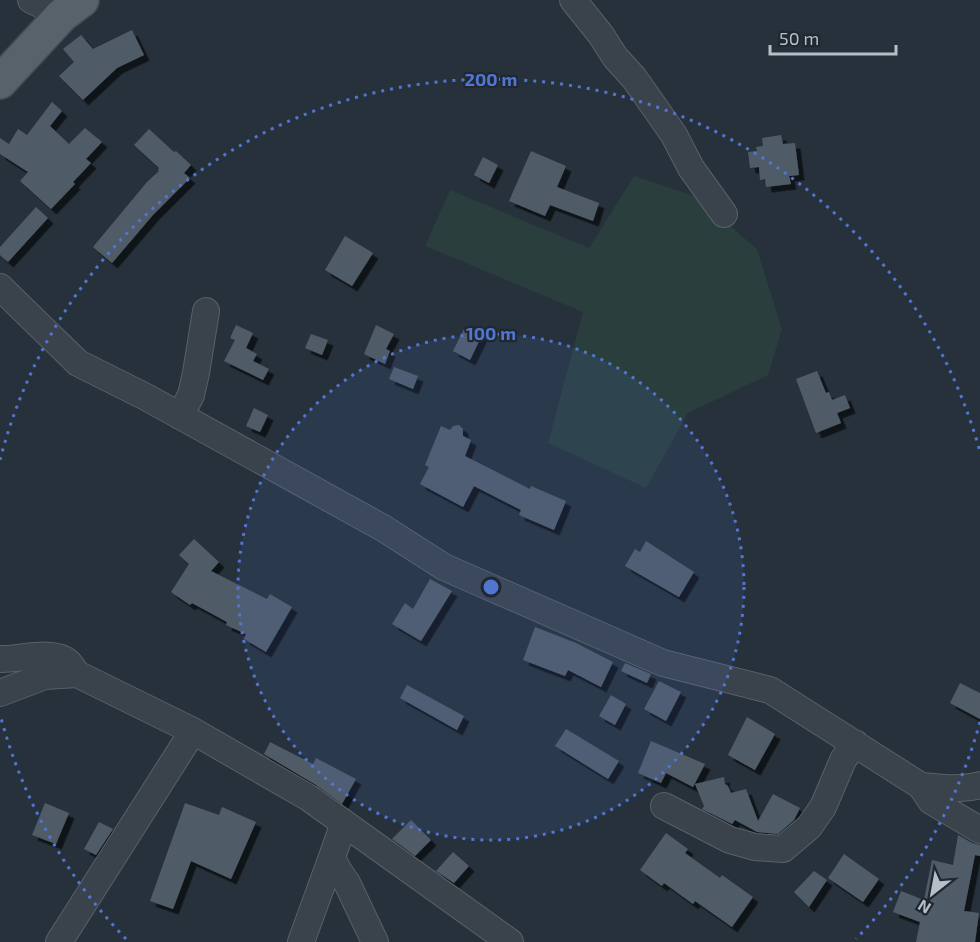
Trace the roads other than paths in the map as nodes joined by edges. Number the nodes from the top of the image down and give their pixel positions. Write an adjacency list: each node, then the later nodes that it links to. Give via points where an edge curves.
1 (31, 0): 3 (street)
2 (573, 0): 5 (street, via 634,78)
3 (72, 8): 4 (main road)
4 (0, 82)
5 (724, 214)
6 (0, 287): 8 (street, via 78,363)
7 (206, 311): 8 (street, via 191,395)
8 (180, 416): 13 (street, via 383,528 444,567 663,663 770,690)
9 (0, 659): 10 (street, via 51,655 66,660)
10 (77, 674): 11 (street, via 45,676); 12 (street)
11 (0, 693)
12 (194, 731): 17 (street, via 309,798); 20 (street)
13 (855, 743): 15 (street); 16 (street, via 809,828 783,849 730,840)
14 (980, 784): 15 (street, via 947,789)
15 (921, 786): 18 (street, via 931,801)
16 (664, 806)
17 (344, 823): 19 (street); 23 (street)
18 (980, 830)
19 (332, 857): 21 (street); 22 (street)
20 (59, 942)
21 (301, 942)
22 (375, 942)
23 (510, 942)

